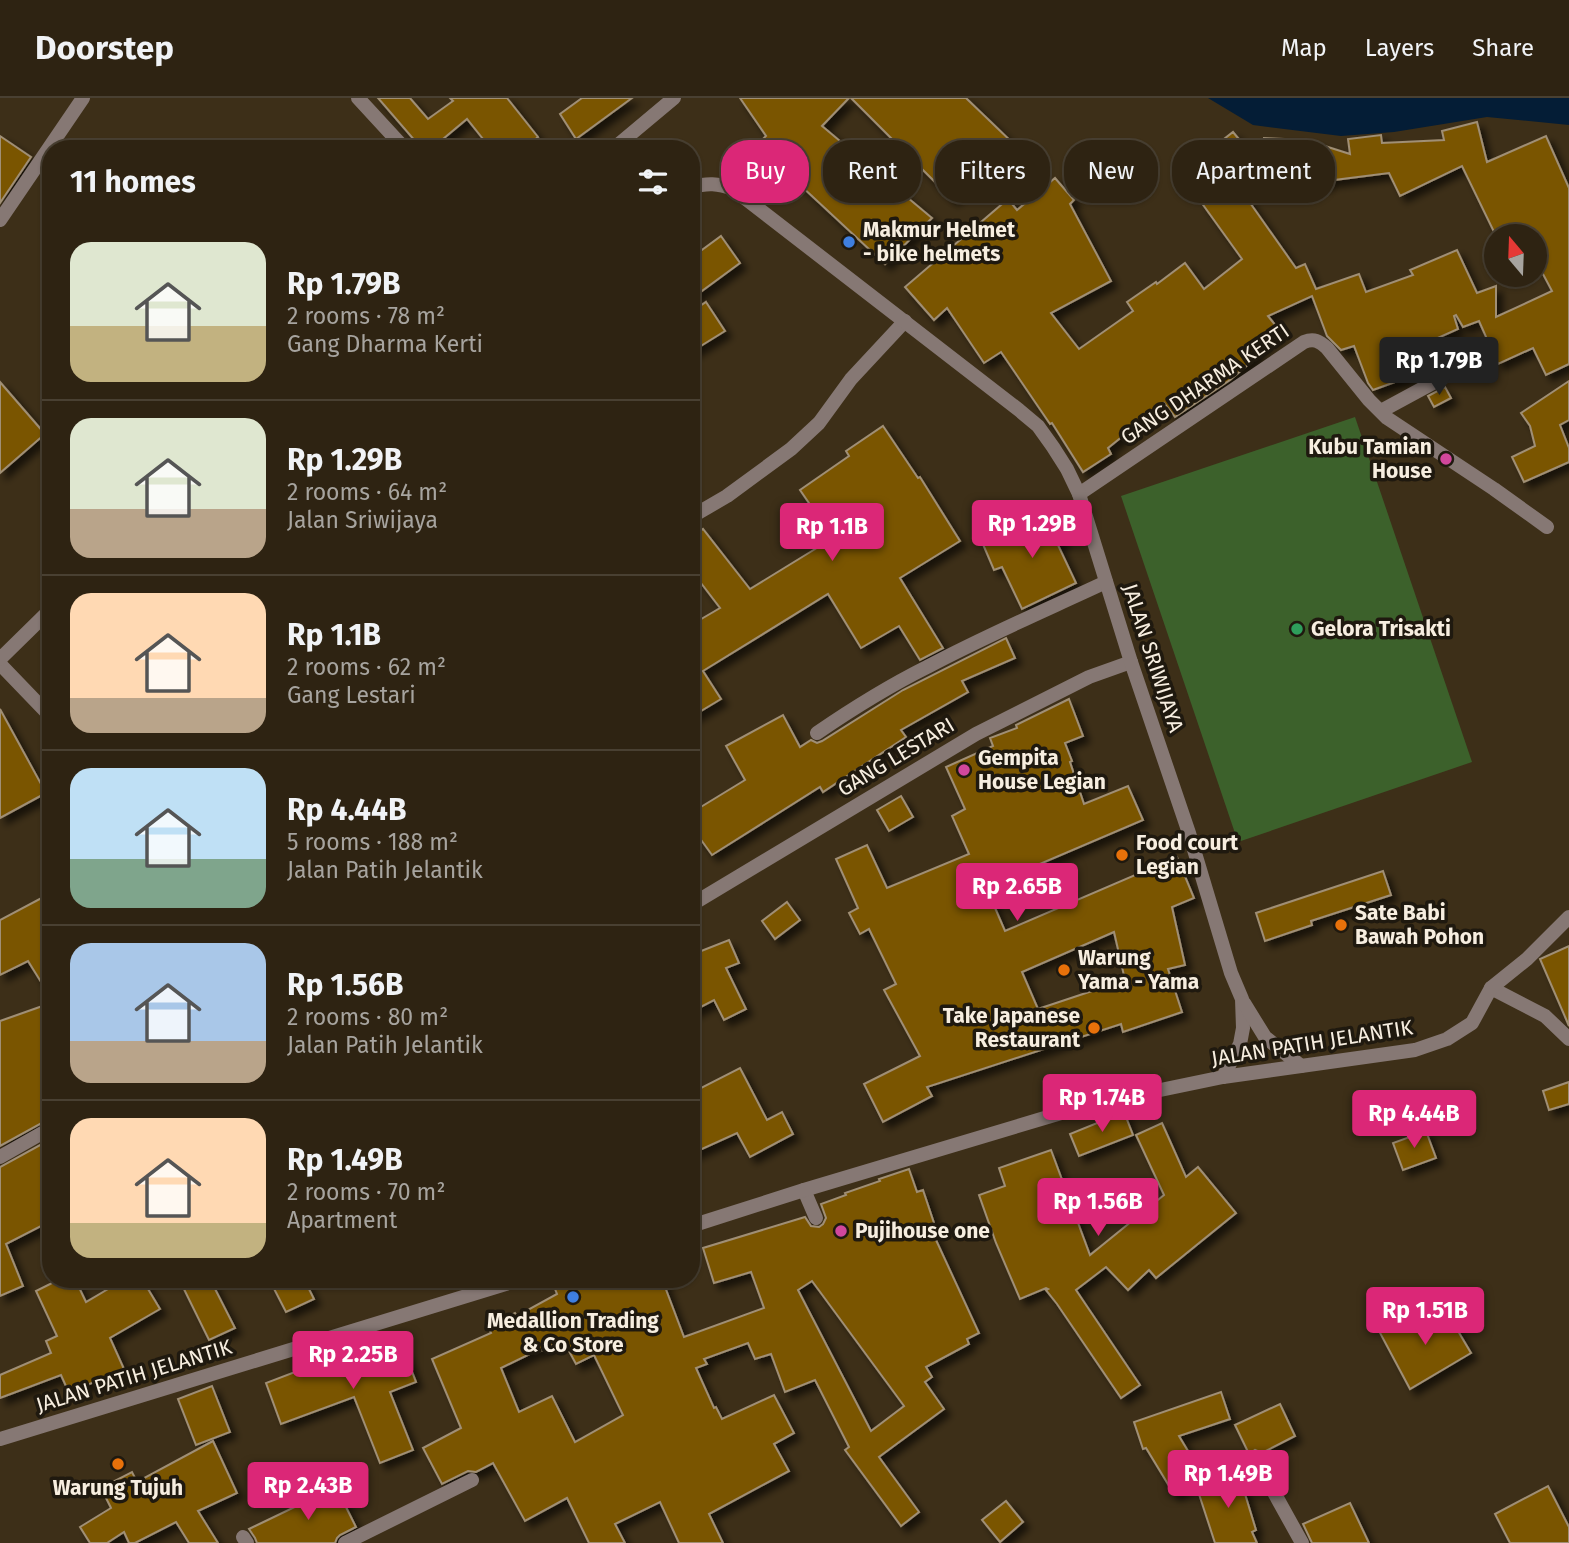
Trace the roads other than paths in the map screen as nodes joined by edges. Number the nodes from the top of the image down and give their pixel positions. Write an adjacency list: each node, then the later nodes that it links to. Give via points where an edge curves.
1 (83, 98): 4 (street)
2 (358, 98): 5 (street)
3 (674, 98): 6 (street)
4 (54, 140)
5 (397, 140)
6 (624, 140)
7 (42, 158): 9 (street)
8 (700, 185): 10 (street, JALAN SRIWIJAYA, via 719,184 733,190)
9 (0, 220)
10 (905, 321): 13 (street, JALAN SRIWIJAYA, via 1038,426); 14 (street, via 800,441)
11 (1454, 372): 12 (street)
12 (1381, 411): 13 (street, GANG DHARMA KERTI, via 1320,342 1309,340); 15 (street, GANG DHARMA KERTI)
13 (1079, 494): 16 (street, JALAN SRIWIJAYA)
14 (700, 512)
15 (1547, 527)
16 (1106, 582): 19 (street, JALAN SRIWIJAYA); 21 (street, via 925,667)
17 (42, 618): 18 (street)
18 (0, 661): 20 (street)
19 (1131, 662): 22 (street, GANG LESTARI, via 1089,677 975,734); 25 (street, JALAN SRIWIJAYA)
20 (42, 707)
21 (817, 733)
22 (700, 900)
23 (1569, 917): 24 (street, JALAN PATIH JELANTIK)
24 (1491, 989): 26 (street, via 1545,1016); 27 (street, JALAN PATIH JELANTIK, via 1472,1023 1447,1039 1415,1050)
25 (1242, 999): 27 (street, JALAN SRIWIJAYA, via 1265,1037); 28 (street, JALAN SRIWIJAYA, via 1240,1044)
26 (1569, 1039)
27 (1301, 1066): 28 (street, JALAN PATIH JELANTIK)
28 (1223, 1077): 31 (street, JALAN PATIH JELANTIK, via 1087,1105)
29 (42, 1133): 30 (street)
30 (0, 1157)
31 (804, 1190): 32 (street); 33 (street, JALAN PATIH JELANTIK)
32 (816, 1218)
33 (700, 1223)
34 (493, 1288): 35 (street, JALAN PATIH JELANTIK)
35 (0, 1439)
36 (1256, 1460): 39 (street)
37 (472, 1480): 38 (street)
38 (345, 1543)
39 (1302, 1543)

